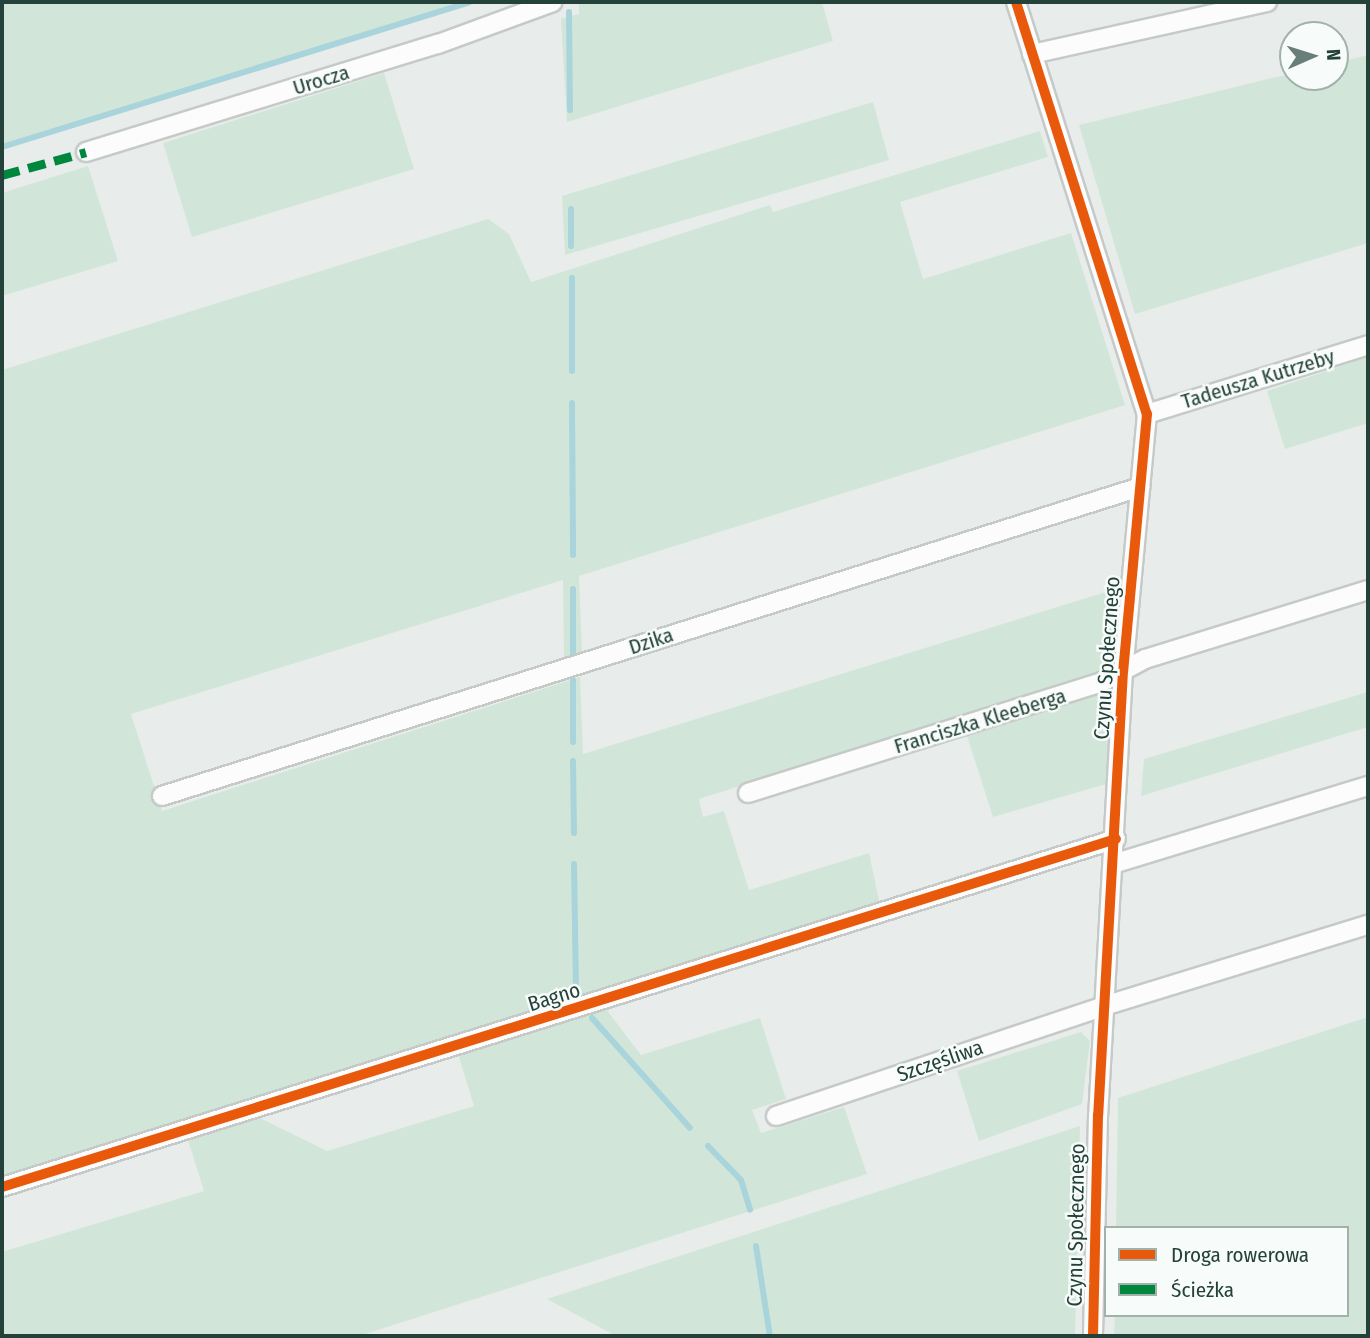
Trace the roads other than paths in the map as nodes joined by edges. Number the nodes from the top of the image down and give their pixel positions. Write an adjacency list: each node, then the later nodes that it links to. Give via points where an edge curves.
1 (553, 2): 5 (street, Urocza, via 438,44)
2 (1016, 2): 4 (street, Czynu Społecznego)
3 (1267, 2): 4 (street)
4 (1032, 54): 7 (street, Czynu Społecznego)
5 (86, 152)
6 (1368, 345): 7 (street, Tadeusza Kutrzeby)
7 (1147, 414): 8 (street, Czynu Społecznego)
8 (1140, 487): 10 (street, Czynu Społecznego); 13 (street, Dzika)
9 (1368, 590): 10 (street, Franciszka Kleeberga, via 1145,659)
10 (1124, 671): 12 (street, Franciszka Kleeberga, via 1102,682); 14 (street, Czynu Społecznego)
11 (1368, 786): 15 (street)
12 (748, 793)
13 (162, 796)
14 (1116, 839): 15 (street, Czynu Społecznego); 19 (street, Bagno)
15 (1116, 863): 17 (street, Czynu Społecznego)
16 (1368, 925): 17 (street, Szczęśliwa)
17 (1104, 1006): 18 (street, Szczęśliwa); 20 (street, Czynu Społecznego)
18 (776, 1116)
19 (2, 1187)
20 (1093, 1336)

